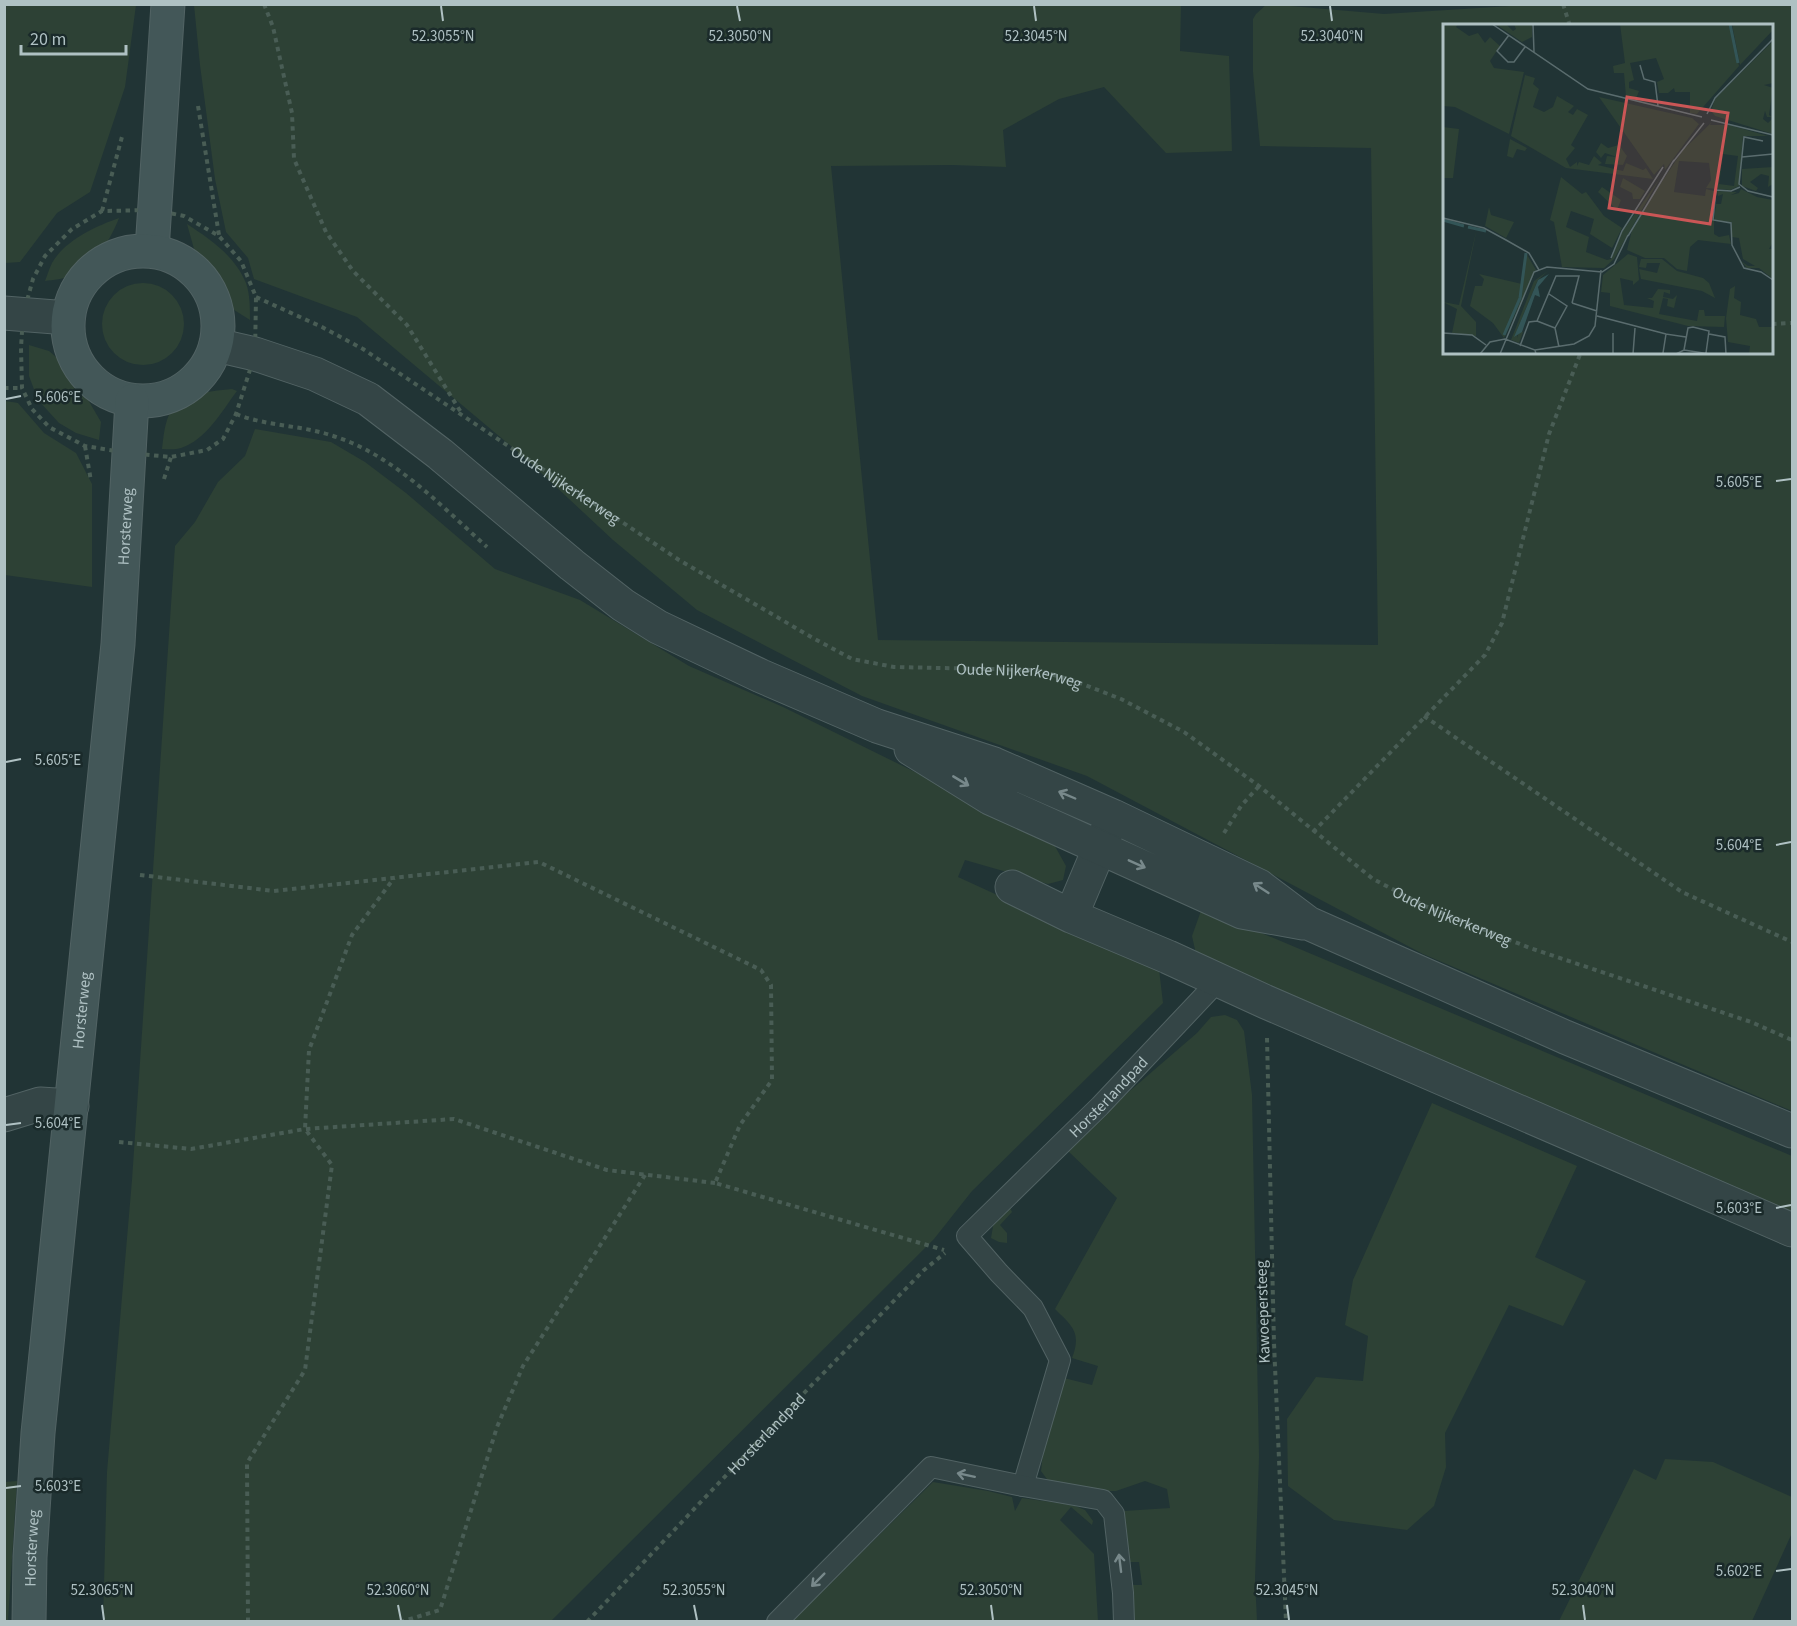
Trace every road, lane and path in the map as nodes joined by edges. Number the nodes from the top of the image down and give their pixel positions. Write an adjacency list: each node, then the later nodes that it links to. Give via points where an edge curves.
1 (168, 4): 7 (main road)
2 (264, 4): 18 (path, via 292,113 294,159 326,232 353,272 407,325)
3 (1563, 4): 4 (path)
4 (1569, 24)
5 (196, 97): 6 (path)
6 (219, 236)
7 (152, 250): 10 (main road, via 128,251 105,260 87,275 73,295); 13 (main road, via 191,267 206,283 216,302)
8 (256, 297): 18 (path, Oude Nijkerkerweg, via 363,349)
9 (4, 313): 10 (street)
10 (68, 318): 16 (main road, via 69,342 77,363 91,381 110,394)
11 (1792, 323): 12 (path)
12 (1773, 324)
13 (216, 345): 16 (main road, via 208,365 194,382 176,394 154,401); 22 (street, via 315,374 368,399 623,605 658,627)
14 (1580, 354): 21 (path, via 1549,434 1502,623 1485,655)
15 (4, 388): 19 (path, via 22,388 32,409 49,427)
16 (132, 401): 35 (main road, Horsterweg, via 118,644)
17 (236, 414): 20 (path, via 329,434 377,455 419,486)
18 (464, 417): 24 (path, Oude Nijkerkerweg, via 679,560 852,659 894,667 1036,670 1072,680 1121,699 1184,732 1259,786)
19 (85, 446)
20 (486, 547)
21 (1424, 716): 24 (path); 31 (path, via 1682,892)
22 (877, 726): 23 (street, one-way to 22, via 994,764); 25 (street, one-way to 25, via 990,798)
23 (1113, 816): 25 (street); 30 (street, one-way to 23, via 1259,886)
24 (1313, 832): 34 (path, Oude Nijkerkerweg, via 1373,879 1425,906 1530,948 1751,1022)
25 (1100, 848): 29 (street); 30 (street, one-way to 30, via 1242,912)
26 (140, 875): 27 (path, via 274,891)
27 (394, 878): 37 (path, via 352,935 309,1050); 41 (path, via 539,862 761,970 771,985 772,1080 740,1125)
28 (1012, 887): 29 (street)
29 (1071, 916): 32 (street)
30 (1308, 924): 38 (street)
31 (1792, 942)
32 (1219, 980): 33 (street); 43 (lane, Horsterlandpad, via 1100,1106 967,1236 1033,1308 1060,1360)
33 (1266, 1002): 42 (street); 50 (path, Kawoepersteeg)
34 (1792, 1040)
35 (72, 1106): 36 (street, via 40,1104); 44 (main road, Horsterweg, via 38,1433)
36 (4, 1115)
37 (305, 1129): 39 (path, via 191,1149); 40 (path, via 454,1119 607,1170); 45 (path, via 332,1165 305,1370 247,1463)
38 (1792, 1131)
39 (119, 1142)
40 (645, 1175): 41 (path); 46 (path, via 523,1366 497,1427 441,1610)
41 (715, 1183): 47 (path, Horsterlandpad, via 948,1251 924,1270 807,1390)
42 (1792, 1230)
43 (1023, 1486): 48 (lane, one-way to 48, via 931,1467); 49 (lane, one-way to 43, via 1114,1514 1103,1500)
44 (29, 1622)
45 (248, 1622)
46 (399, 1622)
47 (587, 1622)
48 (777, 1622)
49 (1124, 1622)
50 (1286, 1622)

